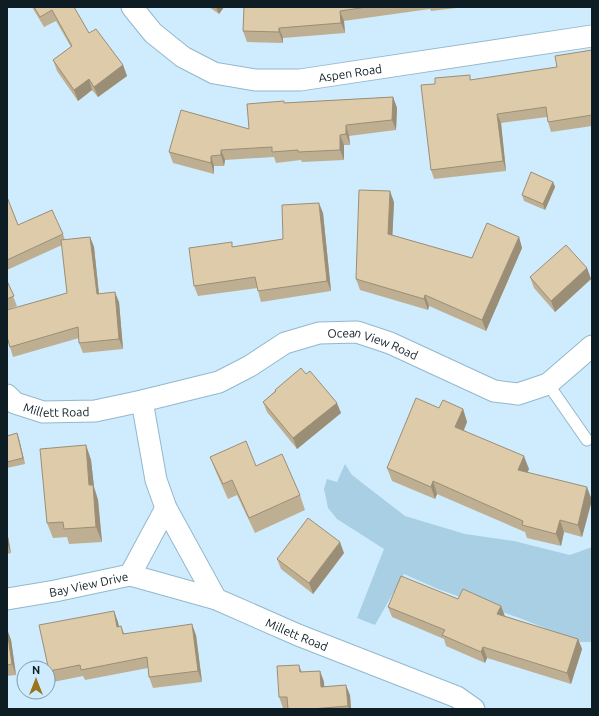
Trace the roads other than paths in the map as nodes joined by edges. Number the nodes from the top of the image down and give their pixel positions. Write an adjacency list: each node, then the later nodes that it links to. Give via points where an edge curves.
1 (132, 7): 2 (street, Aspen Road, via 153,33 183,57 214,73 255,80 300,80)
2 (592, 36)
3 (592, 346): 4 (street, Ocean View Road)
4 (548, 384): 6 (street, Ocean View Road, via 518,394 494,391 390,343 358,332 319,333 286,343 250,366 218,382); 7 (lane)
5 (7, 395): 6 (street, Millett Road, via 15,403 43,412 95,411)
6 (142, 401): 8 (street, via 156,480)
7 (587, 440)
8 (166, 508): 9 (street); 11 (street)
9 (130, 575): 10 (street, Bay View Drive); 11 (street, Bay View Drive)
10 (7, 599)
11 (216, 599): 12 (street, Millett Road, via 298,635 457,697)
12 (474, 709)

